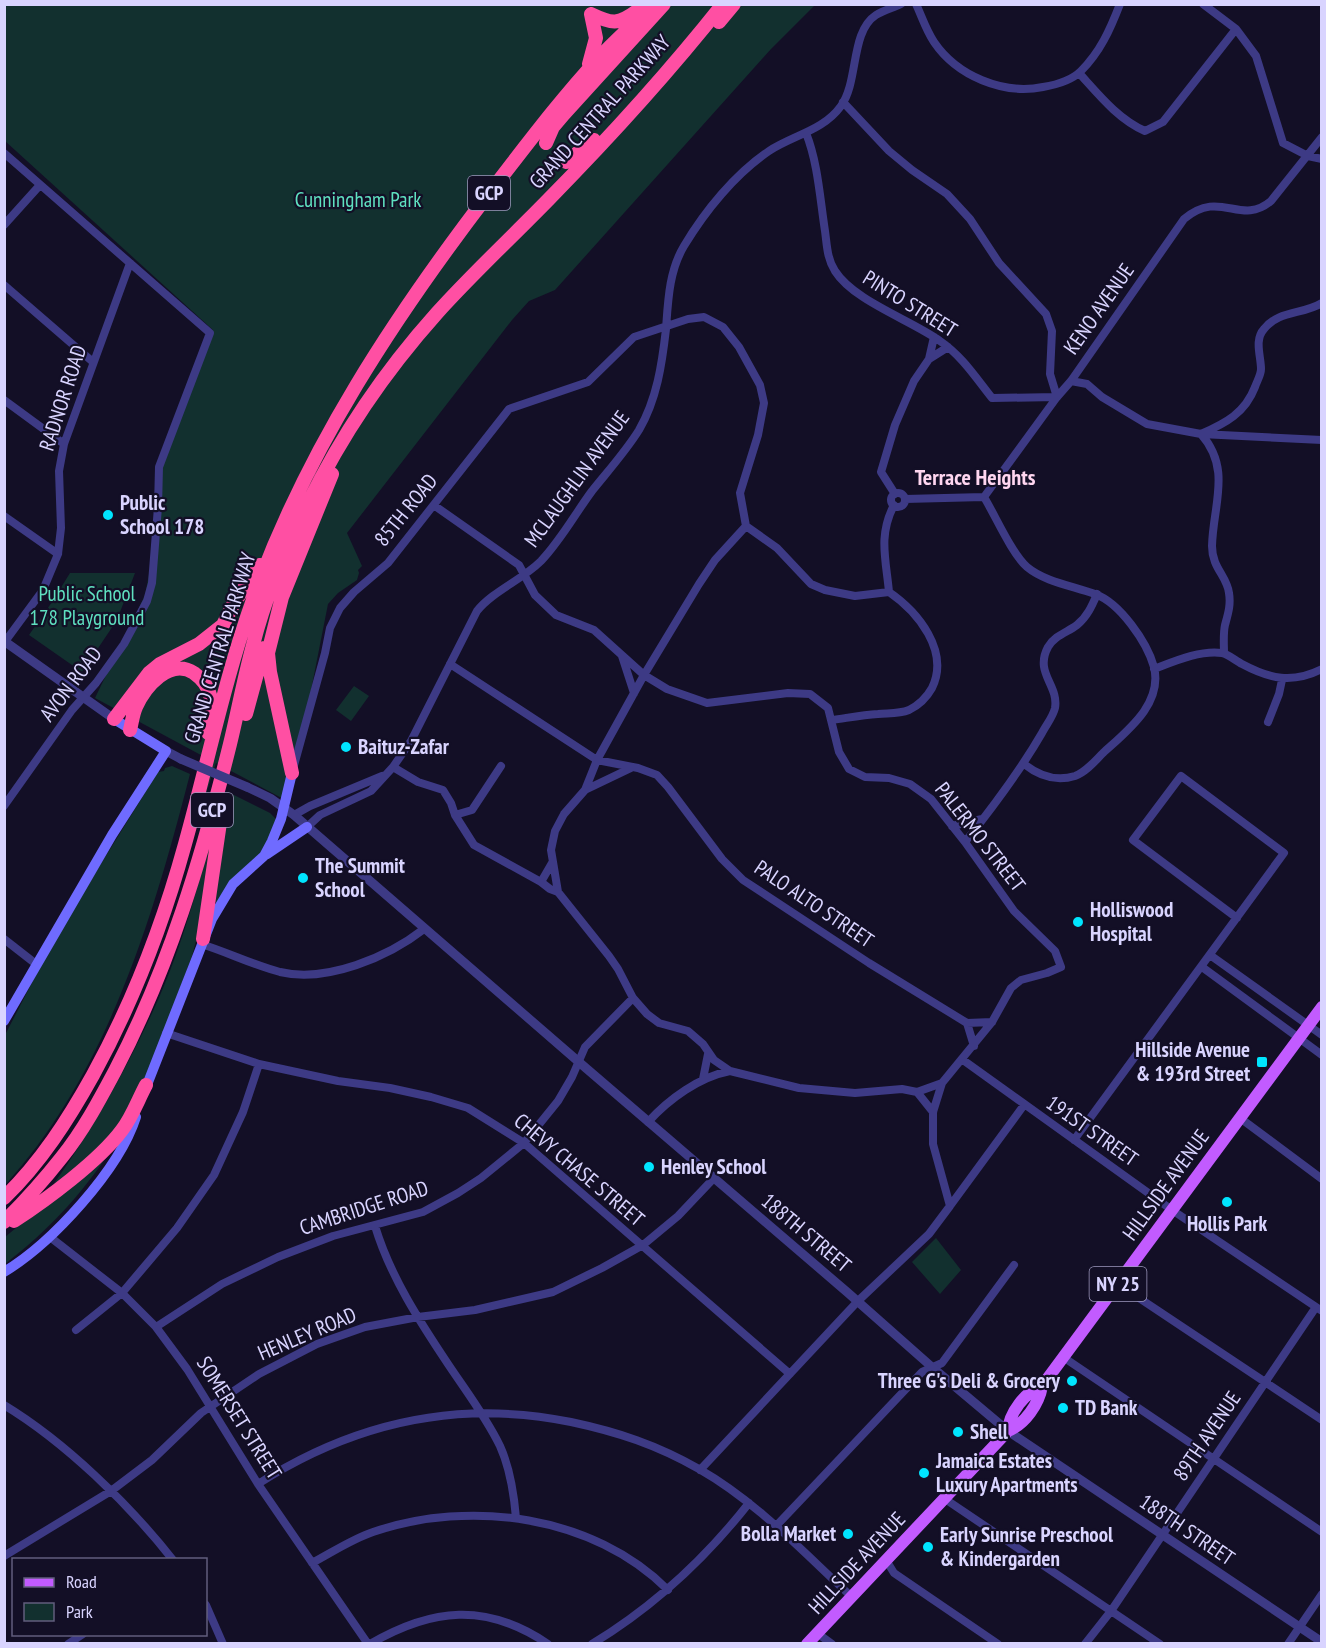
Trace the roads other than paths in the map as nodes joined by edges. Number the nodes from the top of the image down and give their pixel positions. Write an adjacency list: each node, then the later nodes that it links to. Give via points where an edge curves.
1 (646, 4): 12 (highway, via 621,21 607,21 591,14 595,46)
2 (653, 4): 12 (highway, GRAND CENTRAL PARKWAY / GCP)
3 (664, 4): 18 (highway, via 564,114)
4 (723, 4): 10 (highway, GRAND CENTRAL PARKWAY / GCP)
5 (734, 4): 14 (highway, via 692,54)
6 (901, 4): 15 (street, MCLAUGHLIN AVENUE, via 878,13 866,26)
7 (916, 4): 13 (street, via 938,46 954,63 979,79 998,86 1030,89 1053,85)
8 (1120, 4): 13 (street, via 1105,41)
9 (1203, 4): 11 (street)
10 (702, 29): 14 (highway, GRAND CENTRAL PARKWAY / GCP); 22 (highway, via 661,64 591,143)
11 (1236, 29): 13 (street, via 1163,122 1145,131 1121,117); 20 (street, via 1256,56 1282,144)
12 (587, 72): 30 (highway, GRAND CENTRAL PARKWAY / GCP, via 476,210)
13 (1079, 73)
14 (640, 101): 29 (highway, GRAND CENTRAL PARKWAY / GCP)
15 (843, 102): 16 (street, MCLAUGHLIN AVENUE, via 826,122); 38 (street, via 889,151 947,194 970,219 999,263 1046,314 1052,331 1050,374)
16 (806, 133): 32 (street, MCLAUGHLIN AVENUE, via 754,162 695,230 675,267); 33 (street, PINTO STREET, via 826,248 834,270 850,288)
17 (1322, 137): 20 (street, KENO AVENUE)
18 (546, 143)
19 (4, 153): 23 (street)
20 (1308, 156): 21 (street); 37 (street, KENO AVENUE, via 1266,206 1250,212 1207,206 1184,219)
21 (1322, 159)
22 (566, 162)
23 (40, 185): 25 (street); 27 (street)
24 (487, 211): 30 (highway)
25 (4, 225)
26 (508, 230): 29 (highway, via 486,252)
27 (130, 263): 36 (street, RADNOR ROAD); 66 (street, AVON ROAD, via 210,333 159,466 152,583 147,601 124,644)
28 (4, 285): 36 (street)
29 (458, 291): 40 (highway, GRAND CENTRAL PARKWAY / GCP, via 400,357)
30 (413, 298): 51 (highway, GRAND CENTRAL PARKWAY / GCP, via 327,436)
31 (1322, 303): 41 (street, via 1276,317 1262,331 1261,372 1250,400 1228,422)
32 (666, 325): 48 (street, 85TH ROAD, via 634,337 588,382 510,410); 50 (street, 85TH ROAD, via 704,317 723,327 760,385 764,403 740,493); 53 (street, MCLAUGHLIN AVENUE, via 657,385 640,428 554,546)
33 (934, 337): 34 (street, PINTO STREET); 35 (street)
34 (948, 347): 35 (street); 38 (street, PINTO STREET, via 992,398)
35 (929, 359): 44 (street, via 903,404 881,472)
36 (93, 362): 43 (street, RADNOR ROAD)
37 (1071, 381): 38 (street, KENO AVENUE); 41 (street, via 1087,384 1147,424)
38 (1057, 397): 45 (street, KENO AVENUE)
39 (4, 400): 43 (street)
40 (350, 429): 56 (highway); 133 (highway, GRAND CENTRAL PARKWAY / GCP, via 307,506 265,605 200,857 155,987 96,1106 64,1155)
41 (1202, 434): 42 (street); 58 (street, via 1219,467 1212,545 1215,563 1229,593)
42 (1322, 440)
43 (64, 444): 52 (street, RADNOR ROAD, via 59,471)
44 (895, 494): 46 (street); 47 (street)
45 (984, 496): 46 (street); 55 (street, via 1027,567)
46 (905, 499): 47 (street, via 902,505)
47 (894, 505): 54 (street, via 884,537)
48 (435, 506): 53 (street, PALERMO STREET, via 519,565); 77 (street, 85TH ROAD, via 388,563 347,599 335,615)
49 (4, 516): 52 (street)
50 (746, 526): 54 (street, via 777,548 811,584 855,596); 63 (street, via 715,560)
51 (274, 547): 67 (highway, via 223,625 149,673); 79 (highway, GRAND CENTRAL PARKWAY / GCP, via 237,648)
52 (58, 554): 57 (street, RADNOR ROAD, via 42,590)
53 (524, 575): 59 (street, PALERMO STREET, via 535,595 556,615 594,630); 60 (street, MCLAUGHLIN AVENUE, via 481,606)
54 (889, 592): 68 (street, via 910,608 924,627 938,663 936,680 924,699 910,709)
55 (1097, 594): 61 (street, via 1130,623); 73 (street, via 1084,619 1048,647 1044,671 1053,691 1055,711)
56 (276, 614): 77 (highway, via 269,666); 96 (highway, via 262,652 224,797)
57 (5, 642): 66 (street)
58 (1224, 653): 61 (street, via 1189,657); 64 (street)
59 (621, 654): 63 (street, PALERMO STREET); 65 (street, PALERMO STREET)
60 (450, 664): 72 (street, PALO ALTO STREET); 75 (street, MCLAUGHLIN AVENUE, via 411,741)
61 (1154, 669): 73 (street, via 1153,693 1142,716 1081,773 1046,777)
62 (1322, 669): 64 (street)
63 (644, 675): 65 (street); 68 (street, PALERMO STREET, via 667,689 707,703 810,694 828,708)
64 (1282, 680): 69 (street)
65 (634, 693): 72 (street)
66 (84, 697): 67 (street); 81 (street, AVON ROAD)
67 (114, 719): 70 (main road, GRAND CENTRAL PARKWAY)
68 (832, 720): 86 (street, PALERMO STREET, via 839,752 849,769 865,777 910,784 931,799)
69 (1268, 722)
70 (130, 730): 71 (main road, GRAND CENTRAL PARKWAY); 79 (highway, via 136,707 159,675 177,669 197,675 207,687 211,707)
71 (166, 751): 82 (street, 188TH STREET, bridge); 98 (main road, GRAND CENTRAL PARKWAY)
72 (597, 760): 76 (street, PALO ALTO STREET); 80 (street)
73 (1024, 765): 85 (street)
74 (501, 766): 84 (street, via 472,810)
75 (393, 767): 78 (street, MCLAUGHLIN AVENUE); 84 (street, via 418,782 443,790)
76 (631, 768): 80 (street); 106 (street, PALO ALTO STREET, via 657,775 743,880)
77 (292, 773): 82 (main road, 85TH ROAD)
78 (386, 775): 83 (street, MCLAUGHLIN AVENUE); 87 (street, MCLAUGHLIN AVENUE, via 371,791 320,816)
79 (201, 784): 130 (highway, GRAND CENTRAL PARKWAY / GCP, via 164,915 112,1040 51,1144)
80 (585, 790): 90 (street, via 555,831)
81 (4, 806)
82 (283, 806): 83 (street, 188TH STREET); 89 (main road, via 278,828)
83 (294, 815): 87 (street, 188TH STREET)
84 (455, 815): 91 (street, via 474,845)
85 (982, 819): 86 (street); 88 (street)
86 (952, 826): 88 (street, PALERMO STREET)
87 (307, 827): 89 (main road); 94 (street, 188TH STREET)
88 (965, 842): 105 (street, PALERMO STREET, via 1014,911 1055,951 1061,967 1021,980 1011,988)
89 (264, 856): 96 (main road, via 225,896)
90 (552, 863): 91 (street); 92 (street)
91 (541, 882): 92 (street)
92 (558, 892): 101 (street, via 614,962)
93 (1237, 918): 93 (street, via 1284,853 1181,776 1133,840); 97 (street)
94 (424, 929): 96 (street, via 375,958 311,973 282,972); 115 (street, 188TH STREET)
95 (4, 939): 98 (street)
96 (202, 941): 108 (main road)
97 (1210, 955): 99 (street); 100 (street)
98 (36, 964): 104 (main road, GRAND CENTRAL PARKWAY)
99 (1202, 967): 102 (street); 126 (street)
100 (1256, 988): 102 (street); 107 (street)
101 (633, 998): 112 (street, via 660,1023 695,1036); 115 (street, CAMBRIDGE ROAD, via 585,1047)
102 (1247, 999): 110 (street)
103 (1322, 1007): 107 (main road, HILLSIDE AVENUE / NY 25)
104 (4, 1021)
105 (992, 1022): 106 (street); 111 (street)
106 (967, 1023): 111 (street)
107 (1308, 1025): 109 (street); 110 (main road, HILLSIDE AVENUE / NY 25)
108 (166, 1033): 116 (street, CHEVY CHASE STREET); 120 (main road)
109 (1322, 1035)
110 (1299, 1038): 113 (street); 124 (main road, HILLSIDE AVENUE / NY 25)
111 (974, 1046): 114 (street)
112 (708, 1054): 117 (street); 118 (street)
113 (1322, 1055)
114 (963, 1060): 119 (street); 122 (street, 191ST STREET)
115 (579, 1062): 125 (street, 188TH STREET); 127 (street, CAMBRIDGE ROAD, via 558,1101)
116 (259, 1064): 127 (street, CHEVY CHASE STREET, via 390,1088 468,1108); 141 (street, via 243,1113 214,1174 177,1228)
117 (730, 1071): 118 (street); 121 (street, via 799,1088 855,1094 902,1089)
118 (703, 1079): 125 (street)
119 (942, 1083): 121 (street); 123 (street)
120 (146, 1085): 135 (highway, via 122,1130 96,1158); 136 (main road, via 135,1122 117,1156)
121 (917, 1092): 123 (street)
122 (1024, 1105): 126 (street, 191ST STREET); 131 (street)
123 (933, 1112): 131 (street, via 933,1144)
124 (1240, 1118): 129 (street); 132 (main road, HILLSIDE AVENUE / NY 25)
125 (648, 1122): 128 (street, 188TH STREET)
126 (1074, 1140): 132 (street, 191ST STREET)
127 (524, 1143): 134 (street, CAMBRIDGE ROAD, via 459,1193 423,1212); 137 (street, CHEVY CHASE STREET)
128 (714, 1178): 137 (street, HENLEY ROAD); 142 (street, 188TH STREET)
129 (1322, 1179)
130 (4, 1198)
131 (950, 1206): 142 (street, via 929,1234)
132 (1172, 1210): 140 (main road, HILLSIDE AVENUE / NY 25); 143 (street, 191ST STREET)
133 (4, 1222)
134 (375, 1226): 144 (street, via 390,1267); 145 (street, CAMBRIDGE ROAD, via 333,1236 278,1257 222,1284)
135 (4, 1227)
136 (50, 1237): 139 (main road); 141 (street, SOMERSET STREET)
137 (643, 1245): 144 (street, HENLEY ROAD, via 553,1292 475,1310); 149 (street, CHEVY CHASE STREET)
138 (1014, 1265): 148 (street, via 942,1363)
139 (4, 1272)
140 (1118, 1284): 147 (main road, HILLSIDE AVENUE / NY 25); 150 (street)
141 (122, 1293): 145 (street, SOMERSET STREET); 146 (street)
142 (858, 1301): 148 (street, 188TH STREET); 149 (street)
143 (1319, 1309): 150 (street, 89TH AVENUE)
144 (418, 1317): 152 (street, HENLEY ROAD, via 364,1327 317,1344); 153 (street)
145 (156, 1327): 152 (street, SOMERSET STREET)
146 (76, 1330)
147 (1063, 1357): 155 (main road, HILLSIDE AVENUE / NY 25, via 1030,1411 1018,1426); 156 (street)
148 (933, 1368): 155 (street, 188TH STREET); 163 (street, via 922,1372)
149 (790, 1374): 157 (street)
150 (1265, 1382): 154 (street); 156 (street, 89TH AVENUE)
151 (4, 1405): 159 (street, via 61,1446)
152 (211, 1405): 158 (street, SOMERSET STREET); 159 (street, HENLEY ROAD, via 152,1460)
153 (482, 1413): 157 (street, via 531,1415 613,1431); 158 (street, via 419,1418 366,1432 303,1457); 162 (street, via 506,1462)
154 (1322, 1420)
155 (1008, 1431): 160 (main road, HILLSIDE AVENUE / NY 25); 165 (street, 188TH STREET)
156 (1213, 1459): 164 (street); 165 (street, 89TH AVENUE)
157 (700, 1470): 161 (street)
158 (258, 1484): 169 (street, SOMERSET STREET)
159 (111, 1491): 166 (street, HENLEY ROAD); 167 (street)
160 (945, 1499): 168 (main road, HILLSIDE AVENUE / NY 25); 174 (street)
161 (749, 1503): 163 (street); 170 (street)
162 (516, 1518): 169 (street, via 429,1519 371,1532); 170 (street, via 572,1532 617,1551)
163 (777, 1526): 172 (street)
164 (1322, 1532)
165 (1162, 1535): 174 (street, 89TH AVENUE); 175 (street, 188TH STREET)
166 (4, 1556)
167 (170, 1558)
168 (886, 1560): 172 (main road, HILLSIDE AVENUE / NY 25); 186 (street, via 894,1573)
169 (312, 1563): 181 (street, SOMERSET STREET)
170 (668, 1590): 183 (street)
171 (1322, 1594): 175 (street)
172 (852, 1597): 176 (main road, HILLSIDE AVENUE / NY 25)
173 (207, 1607): 180 (street)
174 (1111, 1611): 187 (street, 89TH AVENUE); 188 (street)
175 (1299, 1627): 178 (street, 188TH STREET); 189 (street)
176 (817, 1633): 184 (main road, HILLSIDE AVENUE / NY 25); 185 (street)
177 (81, 1636): 179 (street)
178 (1322, 1642)
179 (68, 1644)
180 (223, 1644)
181 (369, 1644): 182 (street, via 415,1621 468,1615 521,1627)
182 (548, 1644)
183 (592, 1644)
184 (807, 1644)
185 (832, 1644)
186 (998, 1644)
187 (1085, 1644)
188 (1160, 1644)
189 (1288, 1644)

